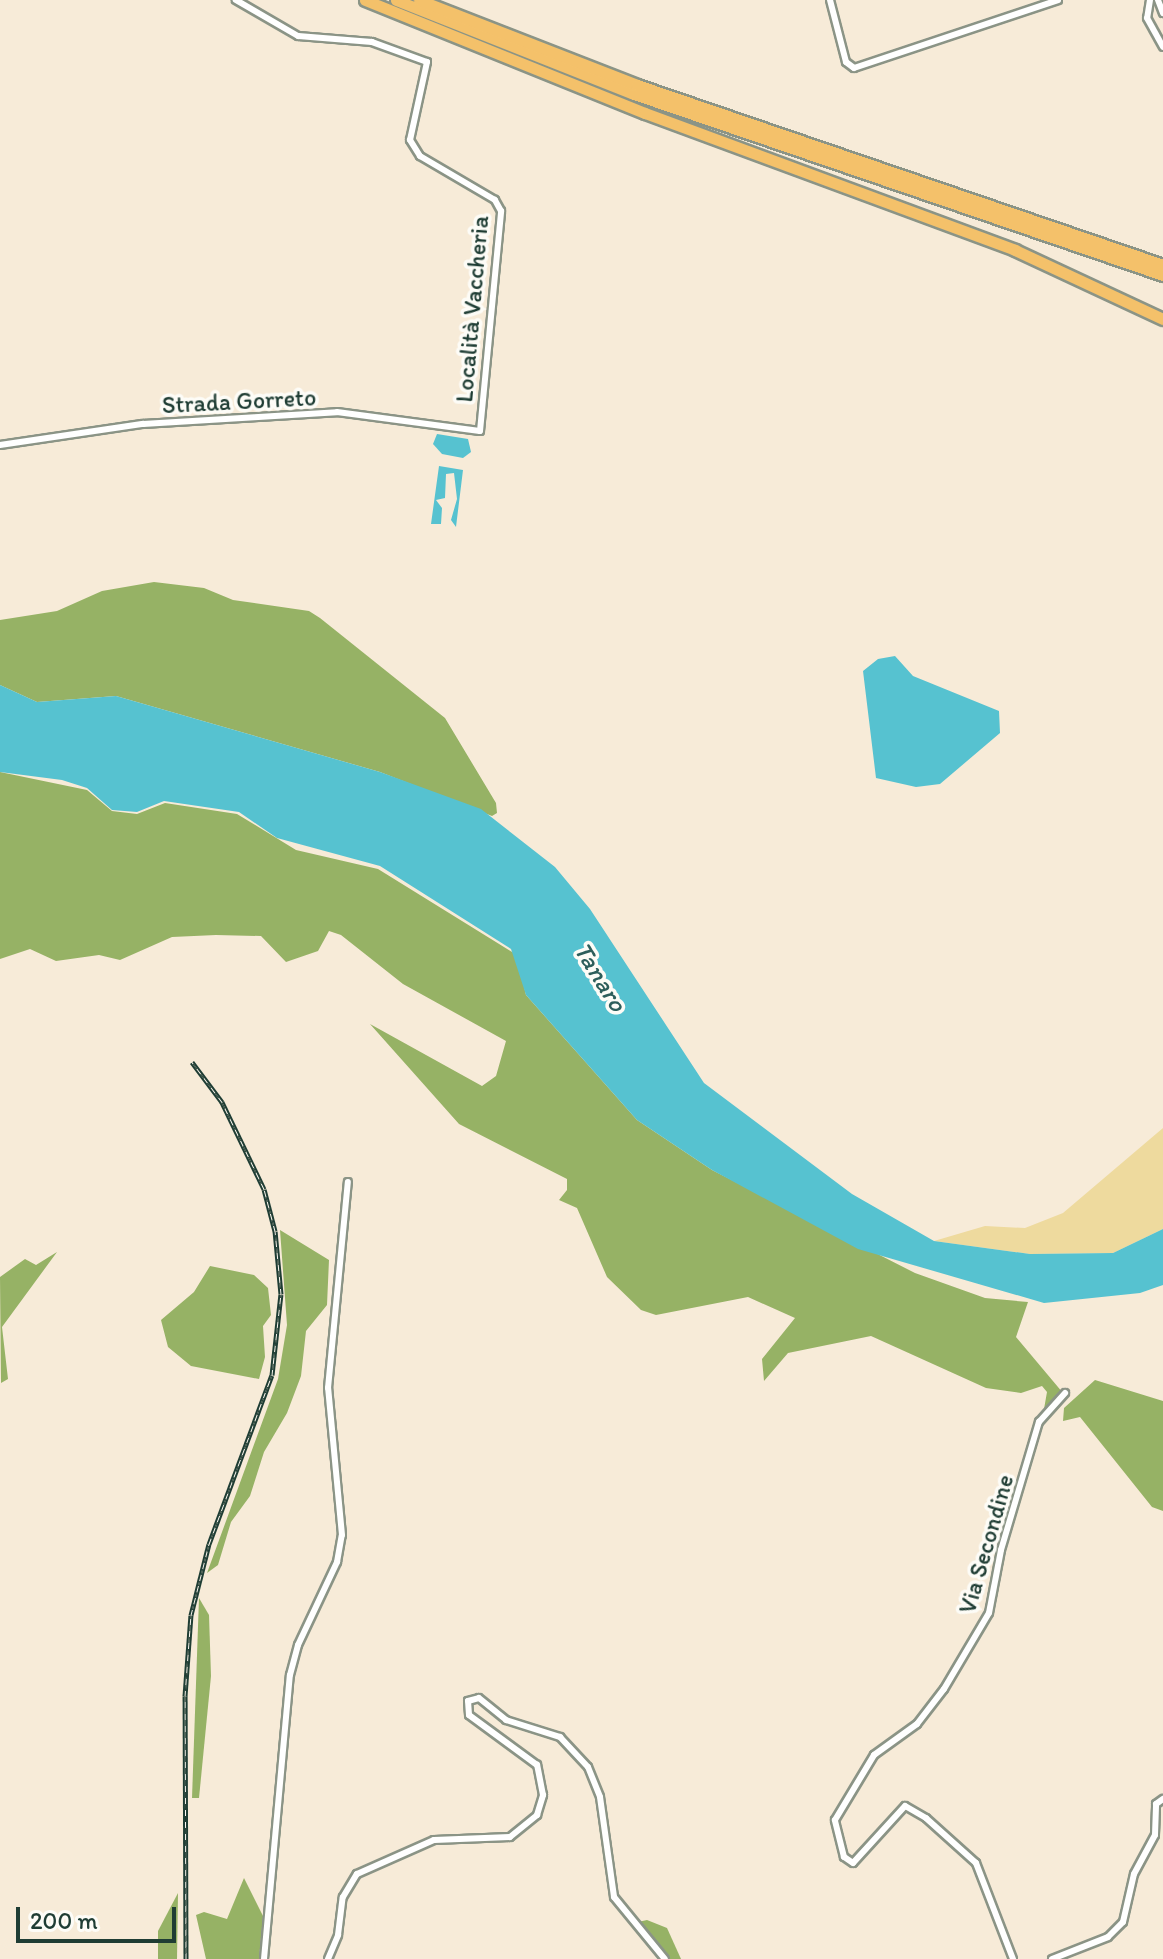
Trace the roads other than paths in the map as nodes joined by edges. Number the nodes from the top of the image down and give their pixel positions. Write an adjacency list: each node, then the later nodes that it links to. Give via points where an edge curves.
1 (236, 0): 14 (street, Località Vaccheria, via 298,36 372,42 427,62 410,140 420,156 495,200 501,211)
2 (365, 0): 13 (highway, via 645,113 1000,245)
3 (396, 0): 12 (highway, via 634,94)
4 (419, 0): 11 (highway, via 637,85)
5 (830, 0): 6 (street, via 846,62 854,68)
6 (1058, 0)
7 (1150, 0): 10 (street, via 1147,18)
8 (1158, 0): 9 (street)
9 (1163, 13)
10 (1162, 44)
11 (1163, 265)
12 (1163, 275)
13 (1163, 319)
14 (480, 431): 15 (street, Strada Gorreto, via 337,412 143,424)
15 (0, 445)
16 (348, 1182): 19 (street, via 328,1388 342,1535 337,1562 298,1645 290,1675)
17 (1065, 1393): 22 (street, Via Secondine, via 1039,1422 1001,1550 989,1613 944,1689 917,1724 866,1765 835,1820 844,1857 853,1863 905,1806 926,1818 976,1863)
18 (1163, 1799): 23 (street, via 1156,1804 1155,1835 1134,1874 1123,1922 1108,1937)
19 (264, 1959)
20 (328, 1959): 21 (street, via 338,1935 343,1897 357,1874 434,1840 510,1837 537,1815 543,1795 537,1765 469,1715 466,1704 474,1698 506,1720 560,1737 588,1767 600,1797 614,1897)
21 (665, 1959)
22 (1013, 1959)
23 (1052, 1959)

